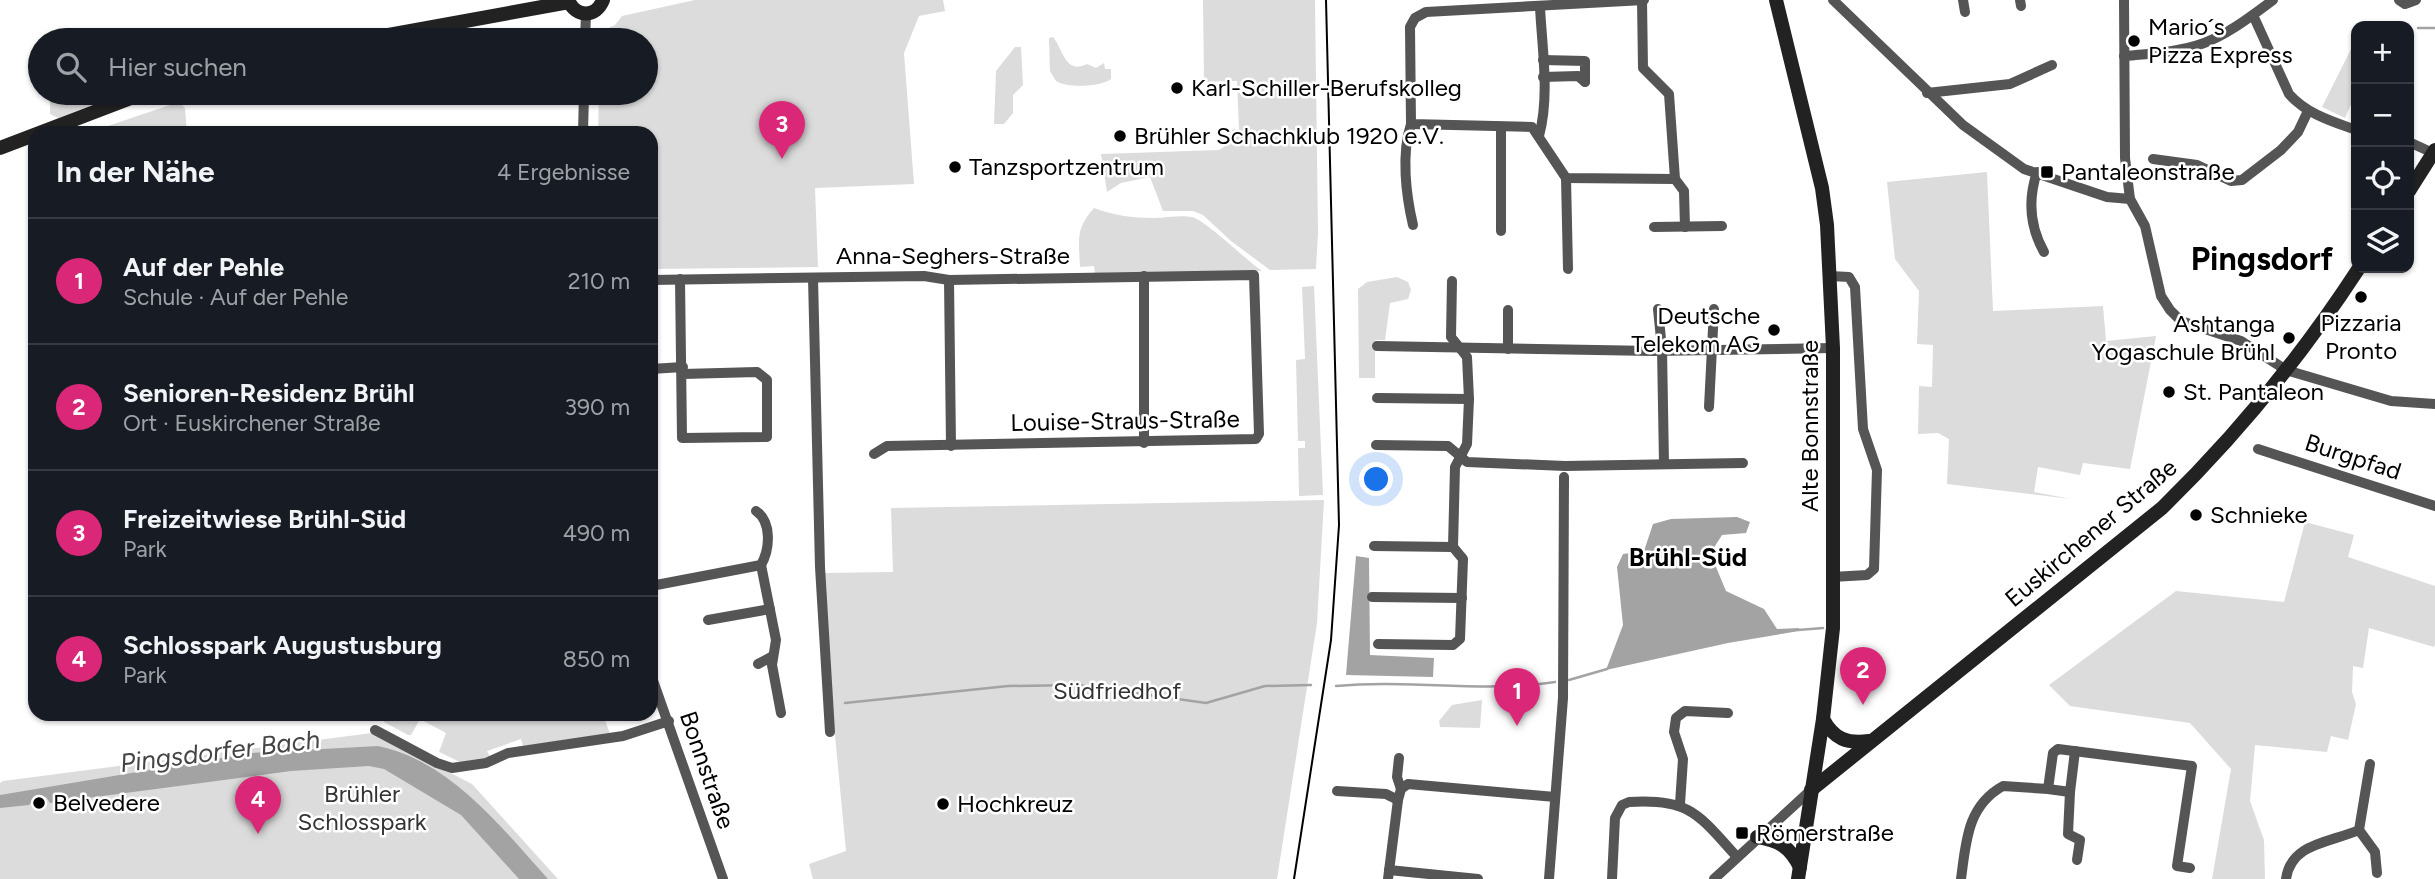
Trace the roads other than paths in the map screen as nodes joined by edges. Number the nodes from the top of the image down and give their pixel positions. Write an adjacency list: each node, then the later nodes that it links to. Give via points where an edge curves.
1 (603, 0): 15 (main road, via 597,10)
2 (1643, 0): 11 (street); 40 (street, via 1643,68 1669,94)
3 (1776, 0): 53 (main road, Alte Bonnstraße, via 1822,188)
4 (1833, 0): 23 (street)
5 (1962, 0): 14 (street)
6 (2124, 0): 19 (street)
7 (2273, 0): 16 (street)
8 (2399, 0): 9 (street, via 2405,4)
9 (2416, 0)
10 (568, 1): 15 (main road); 17 (main road)
11 (1552, 1): 13 (street)
12 (1462, 5): 13 (street); 27 (street, via 1426,12 1410,27)
13 (1540, 7): 20 (street)
14 (1965, 12)
15 (586, 14): 18 (street)
16 (2253, 15): 19 (street, via 2206,45); 26 (street, via 2289,94)
17 (425, 28)
18 (585, 28)
19 (2124, 55): 42 (street)
20 (1543, 60): 22 (street); 22 (street, via 1585,61 1585,82 1578,76)
21 (2052, 65): 23 (street, via 2010,84)
22 (1543, 77): 32 (street)
23 (1927, 93): 38 (street, via 1999,152)
24 (113, 105): 28 (main road)
25 (584, 105): 29 (street)
26 (2308, 111): 31 (street); 37 (street, via 2298,132 2281,150 2242,180 2231,181 2197,165)
27 (1411, 124): 30 (street); 43 (street, via 1406,138)
28 (58, 126)
29 (583, 126)
30 (1501, 128): 32 (street, via 1532,127); 47 (street)
31 (2351, 128)
32 (1539, 136): 39 (street)
33 (28, 137): 35 (main road)
34 (2414, 144): 36 (street)
35 (0, 148)
36 (2434, 151): 41 (main road)
37 (2153, 159)
38 (2037, 172): 42 (street, via 2107,197); 48 (street, via 2031,191 2034,234)
39 (1566, 178): 40 (street); 49 (street)
40 (1675, 179): 46 (street, via 1684,191)
41 (2414, 183)
42 (2130, 199): 69 (street, via 2145,226 2161,296 2170,310 2181,320 2241,341)
43 (1413, 225)
44 (1722, 226): 46 (street)
45 (1654, 227): 46 (street)
46 (1685, 227)
47 (1501, 231)
48 (2044, 252)
49 (1568, 269)
50 (2355, 273): 69 (main road, Euskirchener Straße)
51 (1254, 275): 52 (street, Anna-Seghers-Straße); 75 (street, Louise-Straus-Straße, via 1259,435 1256,439)
52 (1144, 276): 57 (street, Anna-Seghers-Straße); 75 (street)
53 (1830, 276): 64 (main road, Alte Bonnstraße); 89 (street, Alte Bonnstraße, via 1849,276 1854,287 1863,429 1877,470 1878,515 1874,569 1867,575)
54 (813, 278): 55 (street, Anna-Seghers-Straße); 57 (street, Anna-Seghers-Straße, via 924,276); 104 (street, via 820,567)
55 (680, 279): 56 (street, Anna-Seghers-Straße); 70 (street)
56 (658, 280)
57 (949, 280): 77 (street)
58 (1452, 281): 63 (street, via 1451,337)
59 (1658, 309): 66 (street)
60 (1714, 309): 67 (street)
61 (1508, 310): 65 (street)
62 (1377, 346): 63 (street)
63 (1459, 348): 65 (street); 72 (street, via 1467,357)
64 (1833, 348): 67 (street); 89 (main road, Alte Bonnstraße)
65 (1508, 349): 66 (street)
66 (1662, 349): 67 (street); 81 (street)
67 (1710, 349): 74 (street)
68 (658, 369): 70 (street)
69 (2286, 370): 73 (street, via 2390,401); 105 (main road, Euskirchener Straße, via 2191,480 2154,515)
70 (683, 371): 70 (street, via 682,438 767,437 766,380 757,372)
71 (1377, 398): 72 (street)
72 (1469, 399): 80 (street, via 1467,444)
73 (2435, 404)
74 (1709, 407)
75 (1144, 443): 77 (street, Louise-Straus-Straße)
76 (1376, 445): 80 (street, via 1448,446)
77 (951, 446): 79 (street, Louise-Straus-Straße, via 887,446)
78 (2258, 449): 84 (street, Burgpfad)
79 (874, 454)
80 (1461, 457): 81 (street, via 1467,462 1551,465); 87 (street, via 1455,467)
81 (1664, 463): 82 (street)
82 (1743, 463)
83 (1564, 477): 114 (street, via 1563,698)
84 (2435, 506)
85 (756, 511): 88 (street, via 766,524 767,547)
86 (1374, 546): 87 (street)
87 (1452, 547): 92 (street, via 1463,559)
88 (761, 565): 90 (street); 93 (street)
89 (1832, 577): 101 (main road, Alte Bonnstraße, via 1833,628)
90 (658, 585)
91 (1371, 597): 92 (street)
92 (1462, 598): 95 (street, via 1460,639 1453,646)
93 (770, 609): 94 (street); 96 (street, via 776,644)
94 (708, 620)
95 (1378, 644)
96 (773, 656): 97 (street); 99 (street)
97 (758, 664)
98 (658, 694): 102 (street, Bonnstraße)
99 (781, 713)
100 (1728, 713): 115 (street, via 1685,711 1676,718 1674,732 1683,759)
101 (1823, 719): 105 (main road, via 1844,741); 110 (main road, Alte Bonnstraße)
102 (668, 721): 103 (street, via 622,736 508,753 486,763 452,768); 124 (street, Bonnstraße)
103 (375, 730)
104 (830, 732)
105 (1869, 741): 110 (main road, Euskirchener Straße)
106 (2075, 751): 109 (street, via 2054,750); 112 (street); 120 (street, via 2192,766 2177,866)
107 (1399, 758): 113 (street)
108 (2370, 764): 116 (street)
109 (2048, 789): 112 (street); 129 (street, via 2011,785 1998,789 1969,823)
110 (1811, 790): 117 (street); 121 (main road)
111 (1337, 791): 113 (street)
112 (2070, 792): 119 (street, via 2068,834 2080,840)
113 (1399, 794): 114 (street, via 1408,784 1419,783); 123 (street)
114 (1555, 797): 126 (street)
115 (1680, 804): 118 (street, via 1692,810); 127 (street, via 1642,801 1622,805 1615,818)
116 (2359, 830): 122 (street, via 2375,852); 130 (street, via 2301,852 2288,864)
117 (1757, 837): 118 (street); 121 (main road, via 1782,843 1793,854)
118 (1737, 857): 128 (street)
119 (2077, 860)
120 (2190, 867)
121 (1799, 873)
122 (2377, 873)
123 (1389, 874): 125 (street)
124 (723, 879)
125 (1478, 879)
126 (1549, 879)
127 (1612, 879)
128 (1714, 879)
129 (1961, 879)
130 (2286, 879)

